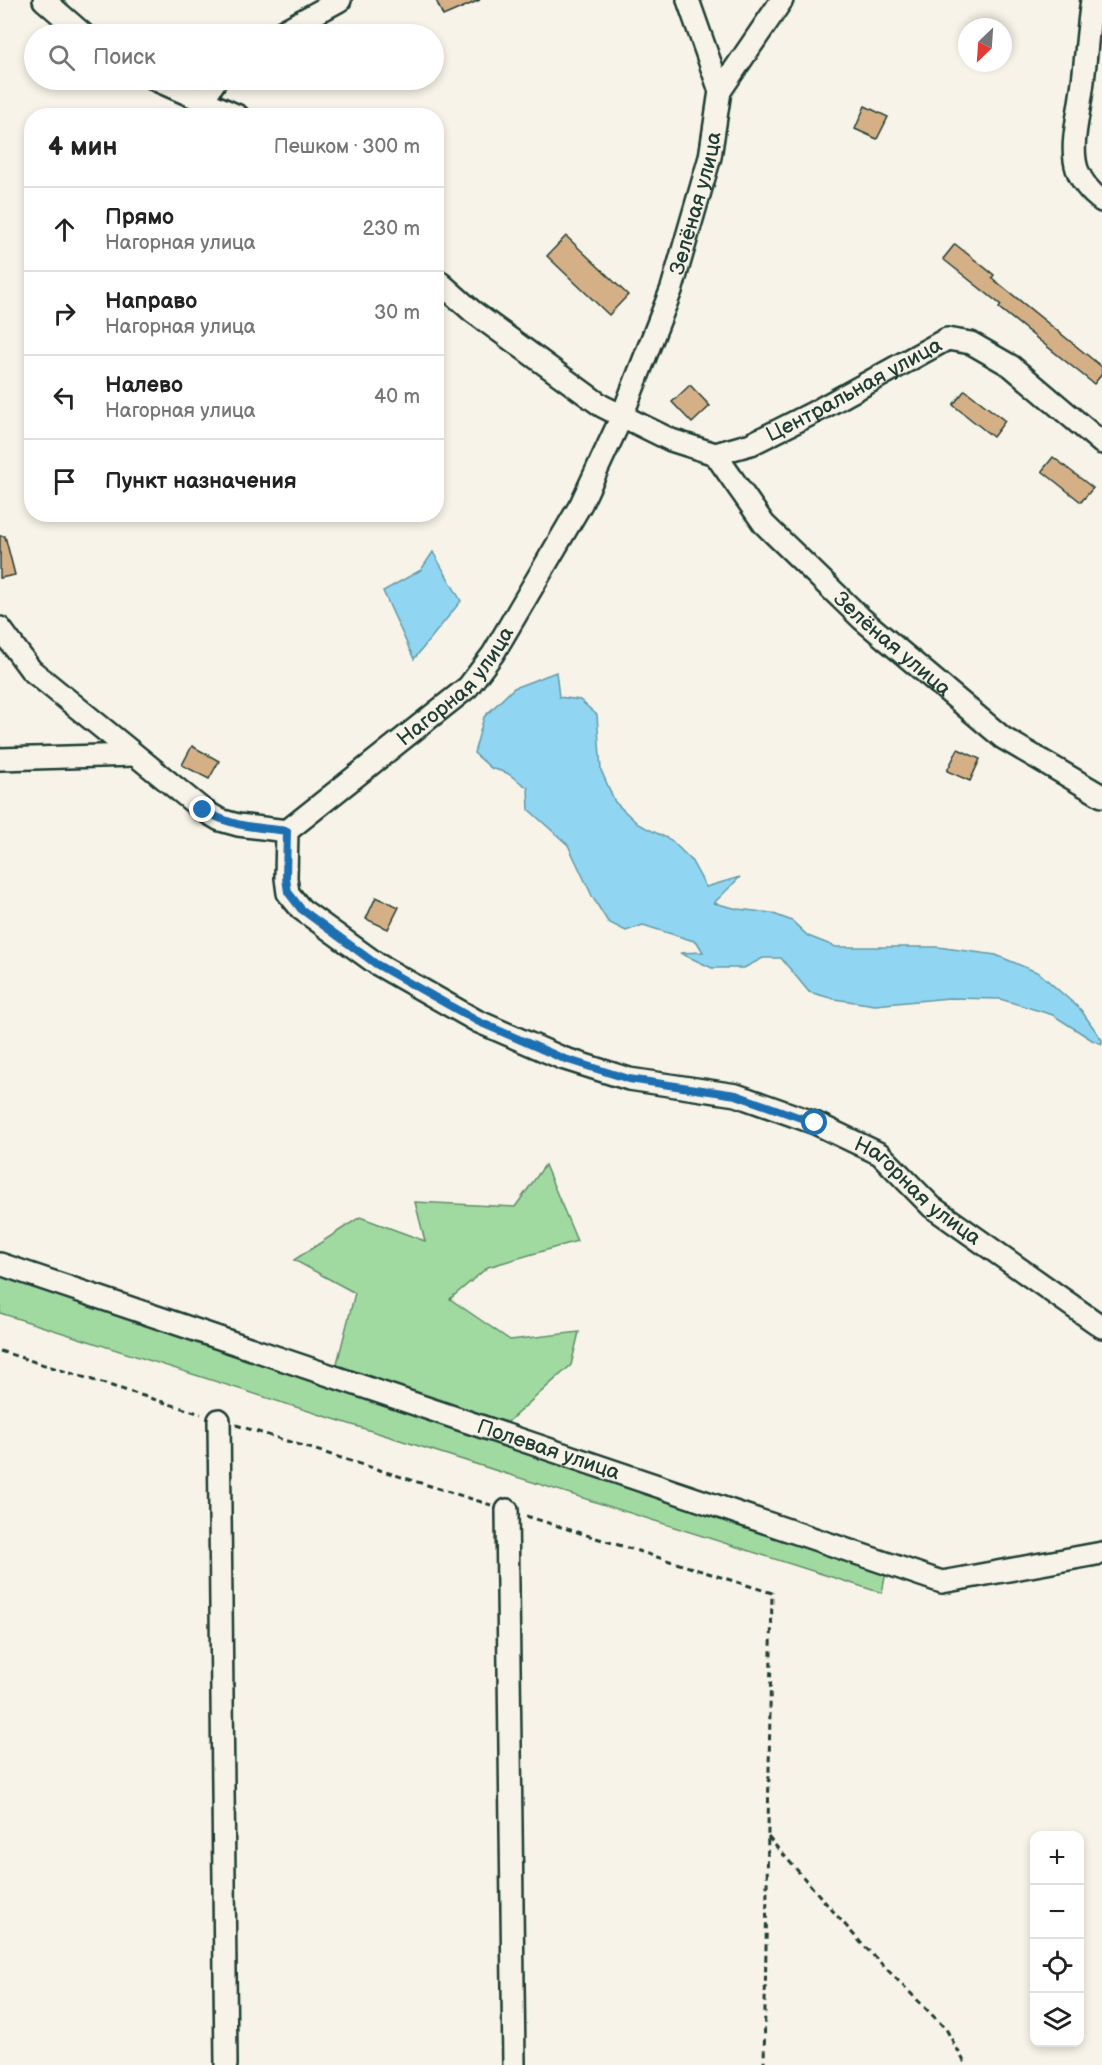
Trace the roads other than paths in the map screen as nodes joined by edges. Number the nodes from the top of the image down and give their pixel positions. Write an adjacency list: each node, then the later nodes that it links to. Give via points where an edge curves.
1 (44, 0): 6 (street)
2 (340, 0): 7 (street)
3 (688, 0): 10 (street)
4 (782, 0): 10 (street, Зелёная улица)
5 (1092, 0): 13 (street, via 1082,96 1074,131 1077,168 1089,191)
6 (72, 24)
7 (296, 24)
8 (178, 90): 11 (street)
9 (209, 90): 11 (street)
10 (720, 91): 15 (street, Зелёная улица, via 710,157 672,288)
11 (202, 101): 12 (street)
12 (219, 108)
13 (1102, 201)
14 (444, 286): 15 (street, via 553,371)
15 (622, 416): 17 (street, via 671,440); 18 (street, Зелёная улица)
16 (1102, 443): 17 (street, Центральная улица, via 1011,366 971,343 947,339 751,444)
17 (715, 454): 22 (street, Зелёная улица, via 764,524 861,619 1003,738)
18 (581, 504): 23 (street, Нагорная улица, via 493,654 468,687)
19 (0, 628): 20 (street, via 31,670)
20 (134, 755): 21 (street); 23 (street, via 220,820)
21 (0, 759)
22 (1102, 796)
23 (287, 831): 25 (street, Нагорная улица, via 288,892 301,909 376,964 477,1021 562,1058 629,1079 736,1095 815,1123 880,1154 932,1207)
24 (0, 1264): 28 (street, Полевая улица, via 942,1582)
25 (1102, 1327)
26 (219, 1420): 29 (street)
27 (507, 1510): 30 (street)
28 (1102, 1553)
29 (226, 2065)
30 (514, 2065)

